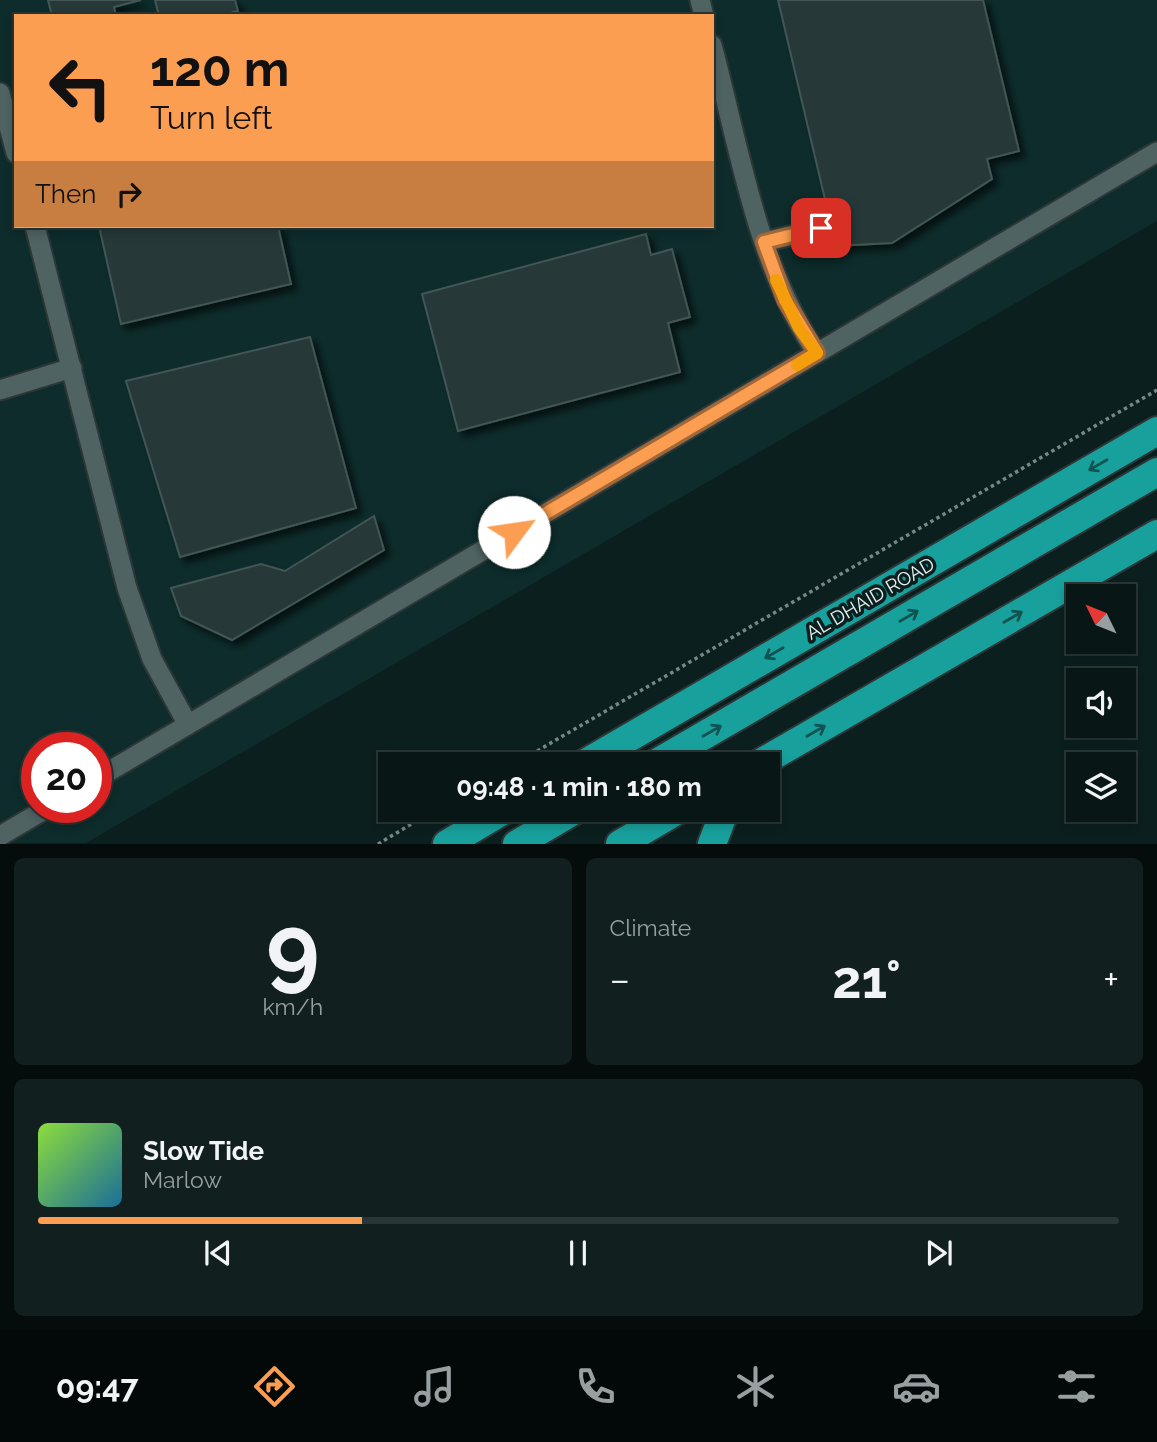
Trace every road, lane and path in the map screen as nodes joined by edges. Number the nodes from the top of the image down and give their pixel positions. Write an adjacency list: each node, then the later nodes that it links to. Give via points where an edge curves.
1 (714, 53): 8 (lane)
2 (0, 93): 3 (lane)
3 (5, 133): 4 (lane)
4 (14, 149)
5 (1157, 152): 9 (lane)
6 (36, 228): 10 (lane)
7 (821, 228): 8 (lane)
8 (764, 242): 9 (lane, via 785,300)
9 (817, 353): 16 (lane)
10 (72, 368): 11 (lane); 16 (lane, via 138,624)
11 (0, 390)
12 (1157, 390): 17 (path)
13 (1157, 431): 18 (highway, AL DHAID ROAD, one-way to 18)
14 (1157, 472): 19 (highway, AL DHAID ROAD, one-way to 14)
15 (1157, 534): 20 (highway, one-way to 15)
16 (188, 725): 21 (lane)
17 (535, 752)
18 (604, 752)
19 (675, 752)
20 (780, 752)
21 (112, 770)
22 (415, 822): 29 (path)
23 (484, 822): 30 (highway)
24 (555, 822): 31 (highway)
25 (658, 822): 32 (highway)
26 (720, 822): 33 (highway)
27 (22, 823): 28 (lane)
28 (0, 836)
29 (378, 844)
30 (447, 844)
31 (517, 844)
32 (620, 844)
33 (712, 844)

